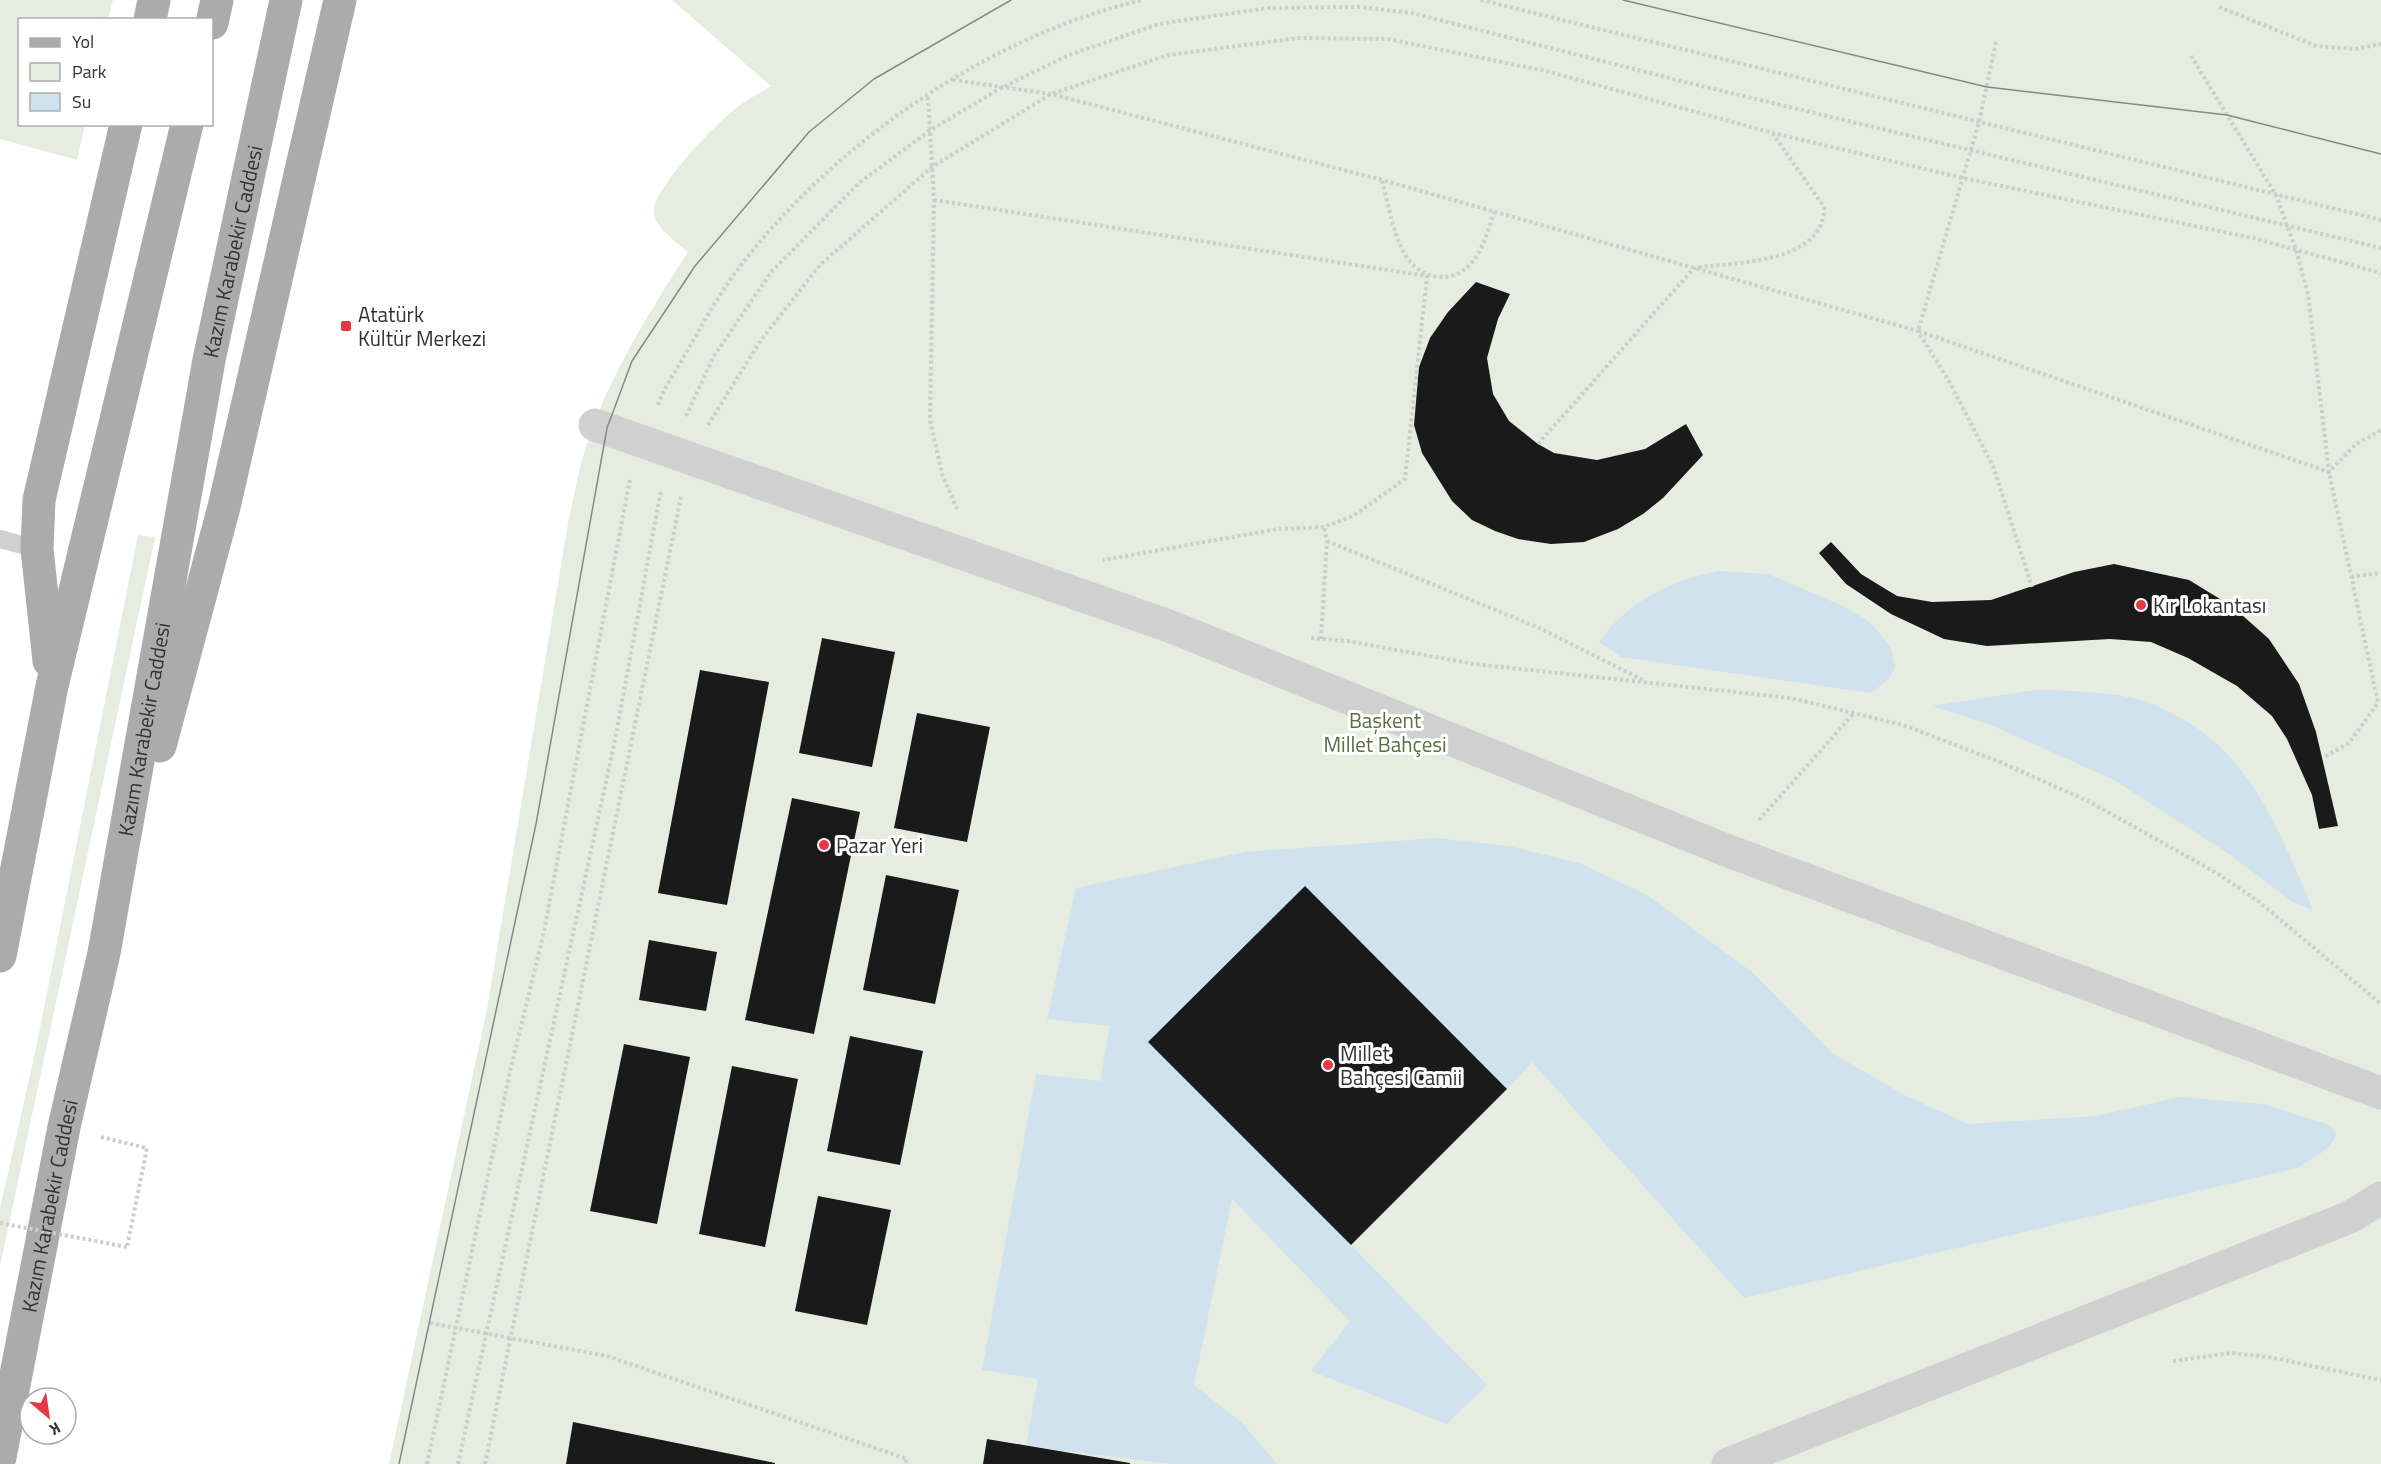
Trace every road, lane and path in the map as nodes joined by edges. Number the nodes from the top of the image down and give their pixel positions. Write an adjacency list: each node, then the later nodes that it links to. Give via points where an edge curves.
1 (154, 0): 8 (main road)
2 (217, 0): 9 (main road)
3 (286, 0): 59 (main road, Kazım Karabekir Caddesi, via 209,360)
4 (340, 0): 59 (main road, via 225,507)
5 (1143, 0): 13 (path, via 1099,10 1027,40)
6 (1481, 0): 17 (path)
7 (2219, 7): 11 (path, via 2316,46 2355,49)
8 (150, 18)
9 (213, 18)
10 (1996, 42): 17 (path)
11 (2381, 44)
12 (2191, 57): 26 (path)
13 (953, 80): 14 (path); 16 (path)
14 (1001, 88): 15 (path); 20 (path); 22 (path, via 1070,55 1159,24 1268,8 1358,7 1412,13)
15 (1051, 94): 21 (path, via 1168,55 1298,38 1388,39 1546,71); 23 (path); 25 (path)
16 (928, 97): 20 (path); 39 (path, via 872,134 803,195 735,274 664,390)
17 (1979, 122): 22 (path); 26 (path)
18 (126, 126): 47 (main road, via 39,500)
19 (187, 126): 55 (main road)
20 (929, 130): 23 (path); 41 (path, via 859,183 772,271 714,356 678,433)
21 (1773, 133): 24 (path); 33 (path, via 1824,207 1820,229 1805,245 1780,255)
22 (1971, 150): 24 (path); 30 (path)
23 (932, 166): 27 (path); 41 (path, via 820,265 761,340)
24 (1963, 178): 32 (path); 36 (path)
25 (1382, 180): 28 (path); 35 (path, via 1408,260)
26 (2276, 195): 29 (path); 30 (path)
27 (934, 200): 35 (path); 43 (path, via 930,420 942,474)
28 (1495, 209): 33 (path); 35 (path, via 1484,244 1471,266 1452,278)
29 (2381, 220)
30 (2288, 226): 31 (path); 32 (path)
31 (2381, 248)
32 (2296, 250): 34 (path); 42 (path, via 2308,294)
33 (1694, 268): 36 (path); 40 (path)
34 (2381, 273)
35 (1427, 276): 44 (path, via 1404,478 1353,516)
36 (1918, 330): 42 (path); 51 (path, via 1993,466)
37 (595, 425): 39 (street)
38 (2381, 430): 42 (path, via 2356,444)
39 (644, 440): 41 (street); 67 (path, via 632,469 543,936 511,1066)
40 (1538, 444)
41 (685, 456): 58 (street, via 1169,626); 68 (path, via 665,468 614,745); 69 (path, via 686,475)
42 (2329, 472): 50 (path)
43 (962, 519)
44 (1324, 527): 46 (path); 48 (path, via 1278,529)
45 (0, 539): 47 (lane)
46 (1327, 541): 53 (path); 54 (path, via 1538,627)
47 (37, 549): 55 (main road)
48 (1097, 561)
49 (2381, 573): 50 (path)
50 (2351, 578): 57 (path, via 2378,703 2349,743)
51 (2032, 587)
52 (1310, 638): 53 (path)
53 (1321, 639): 54 (path, via 1347,640 1474,664)
54 (1649, 682): 56 (path, via 1791,698)
55 (52, 686): 60 (main road)
56 (1854, 713): 58 (path); 61 (path, via 1903,724 2098,806 2215,872 2258,902)
57 (2323, 758)
58 (1731, 852): 62 (street)
59 (104, 953): 63 (main road, Kazım Karabekir Caddesi)
60 (0, 956)
61 (2381, 1004)
62 (2381, 1093)
63 (64, 1127): 65 (path, bridge, via 147,1148 127,1247); 72 (main road, Kazım Karabekir Caddesi)
64 (2381, 1198): 77 (street, via 2350,1217)
65 (0, 1222)
66 (430, 1323): 67 (path)
67 (456, 1328): 68 (path); 73 (path)
68 (485, 1333): 69 (path); 74 (path)
69 (512, 1338): 75 (path); 76 (path, via 607,1356 907,1459)
70 (2173, 1360): 71 (path, via 2232,1353)
71 (2381, 1380)
72 (0, 1457)
73 (427, 1464)
74 (458, 1464)
75 (485, 1464)
76 (906, 1464)
77 (1728, 1464)

